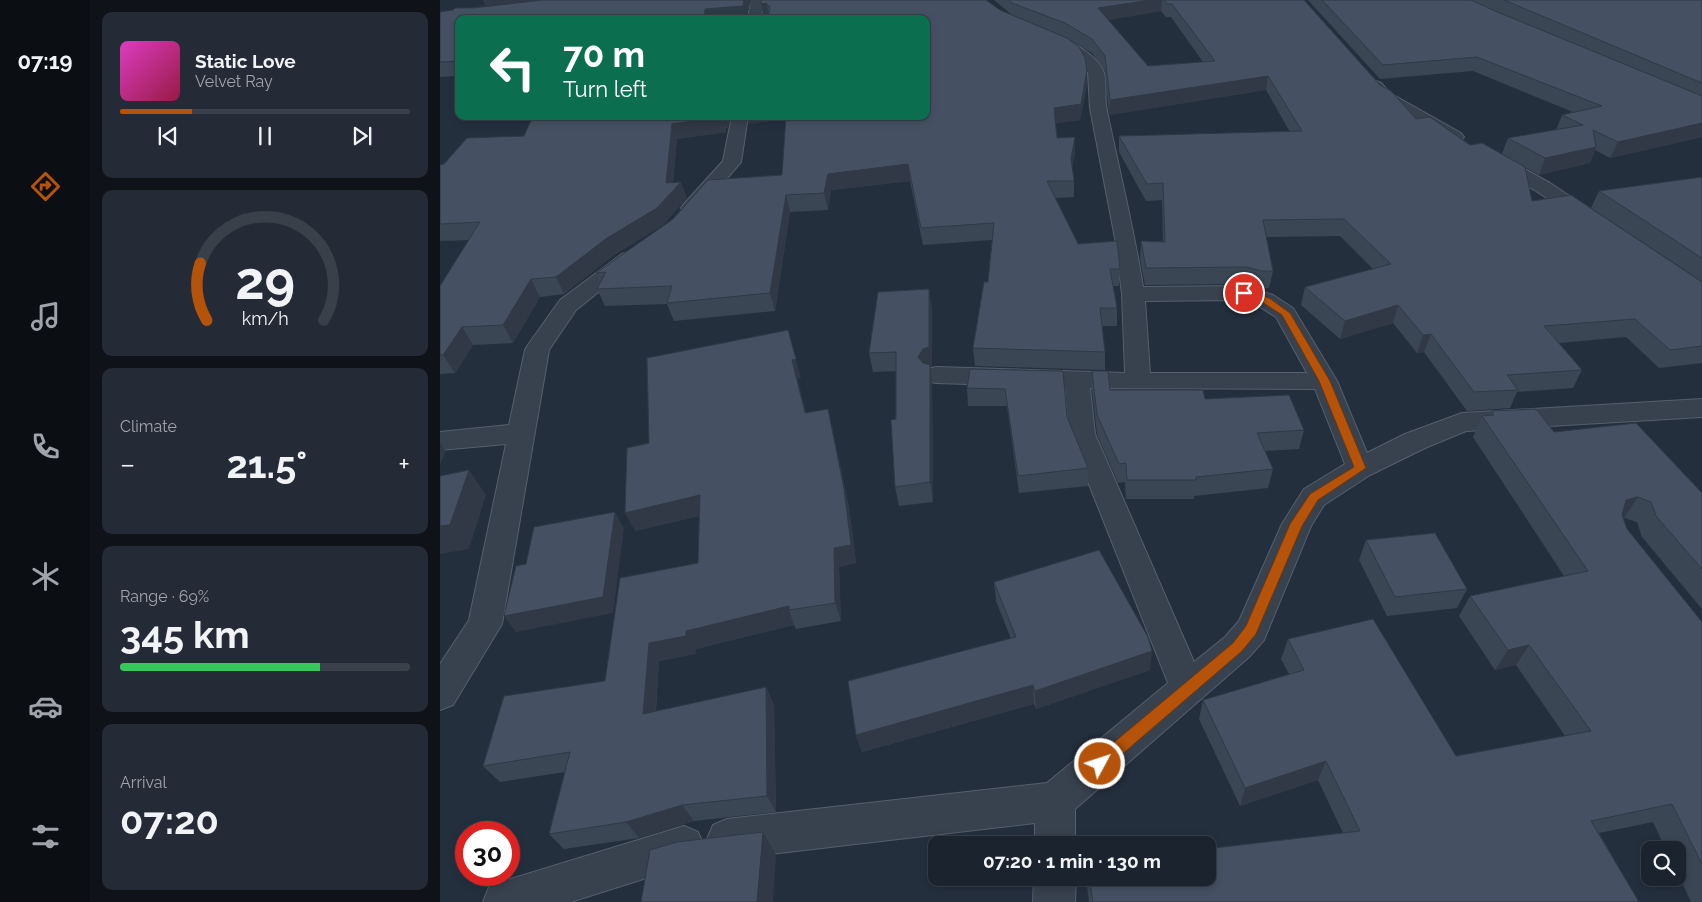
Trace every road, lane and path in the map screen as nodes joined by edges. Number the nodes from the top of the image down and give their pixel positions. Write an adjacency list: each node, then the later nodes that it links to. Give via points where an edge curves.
1 (757, 0): 2 (street)
2 (755, 15)
3 (1041, 34): 11 (street, via 1068,45 1096,72 1098,108)
4 (1364, 74): 6 (street, via 1384,96)
5 (739, 120): 8 (street, via 732,162)
6 (1468, 144)
7 (1484, 154): 9 (street, via 1543,187)
8 (678, 223)
9 (1598, 225)
10 (647, 246): 17 (street, via 568,305 537,350)
11 (1133, 294): 14 (street); 15 (street, via 1244,293 1265,300 1285,313)
12 (936, 375): 13 (street)
13 (1077, 380): 14 (street); 20 (street, via 1082,434)
14 (1138, 381): 15 (street)
15 (1324, 381): 19 (street)
16 (1702, 408): 19 (street, via 1462,422)
17 (521, 433): 18 (street); 21 (street, via 485,624)
18 (440, 441)
19 (1360, 468): 20 (street, via 1314,497 1297,524 1252,630 1238,647)
20 (1188, 689): 22 (street)
21 (440, 694)
22 (1056, 802): 23 (street); 25 (street, via 694,843)
23 (1055, 836)
24 (1055, 886): 26 (street)
25 (504, 902)
26 (1054, 902)

